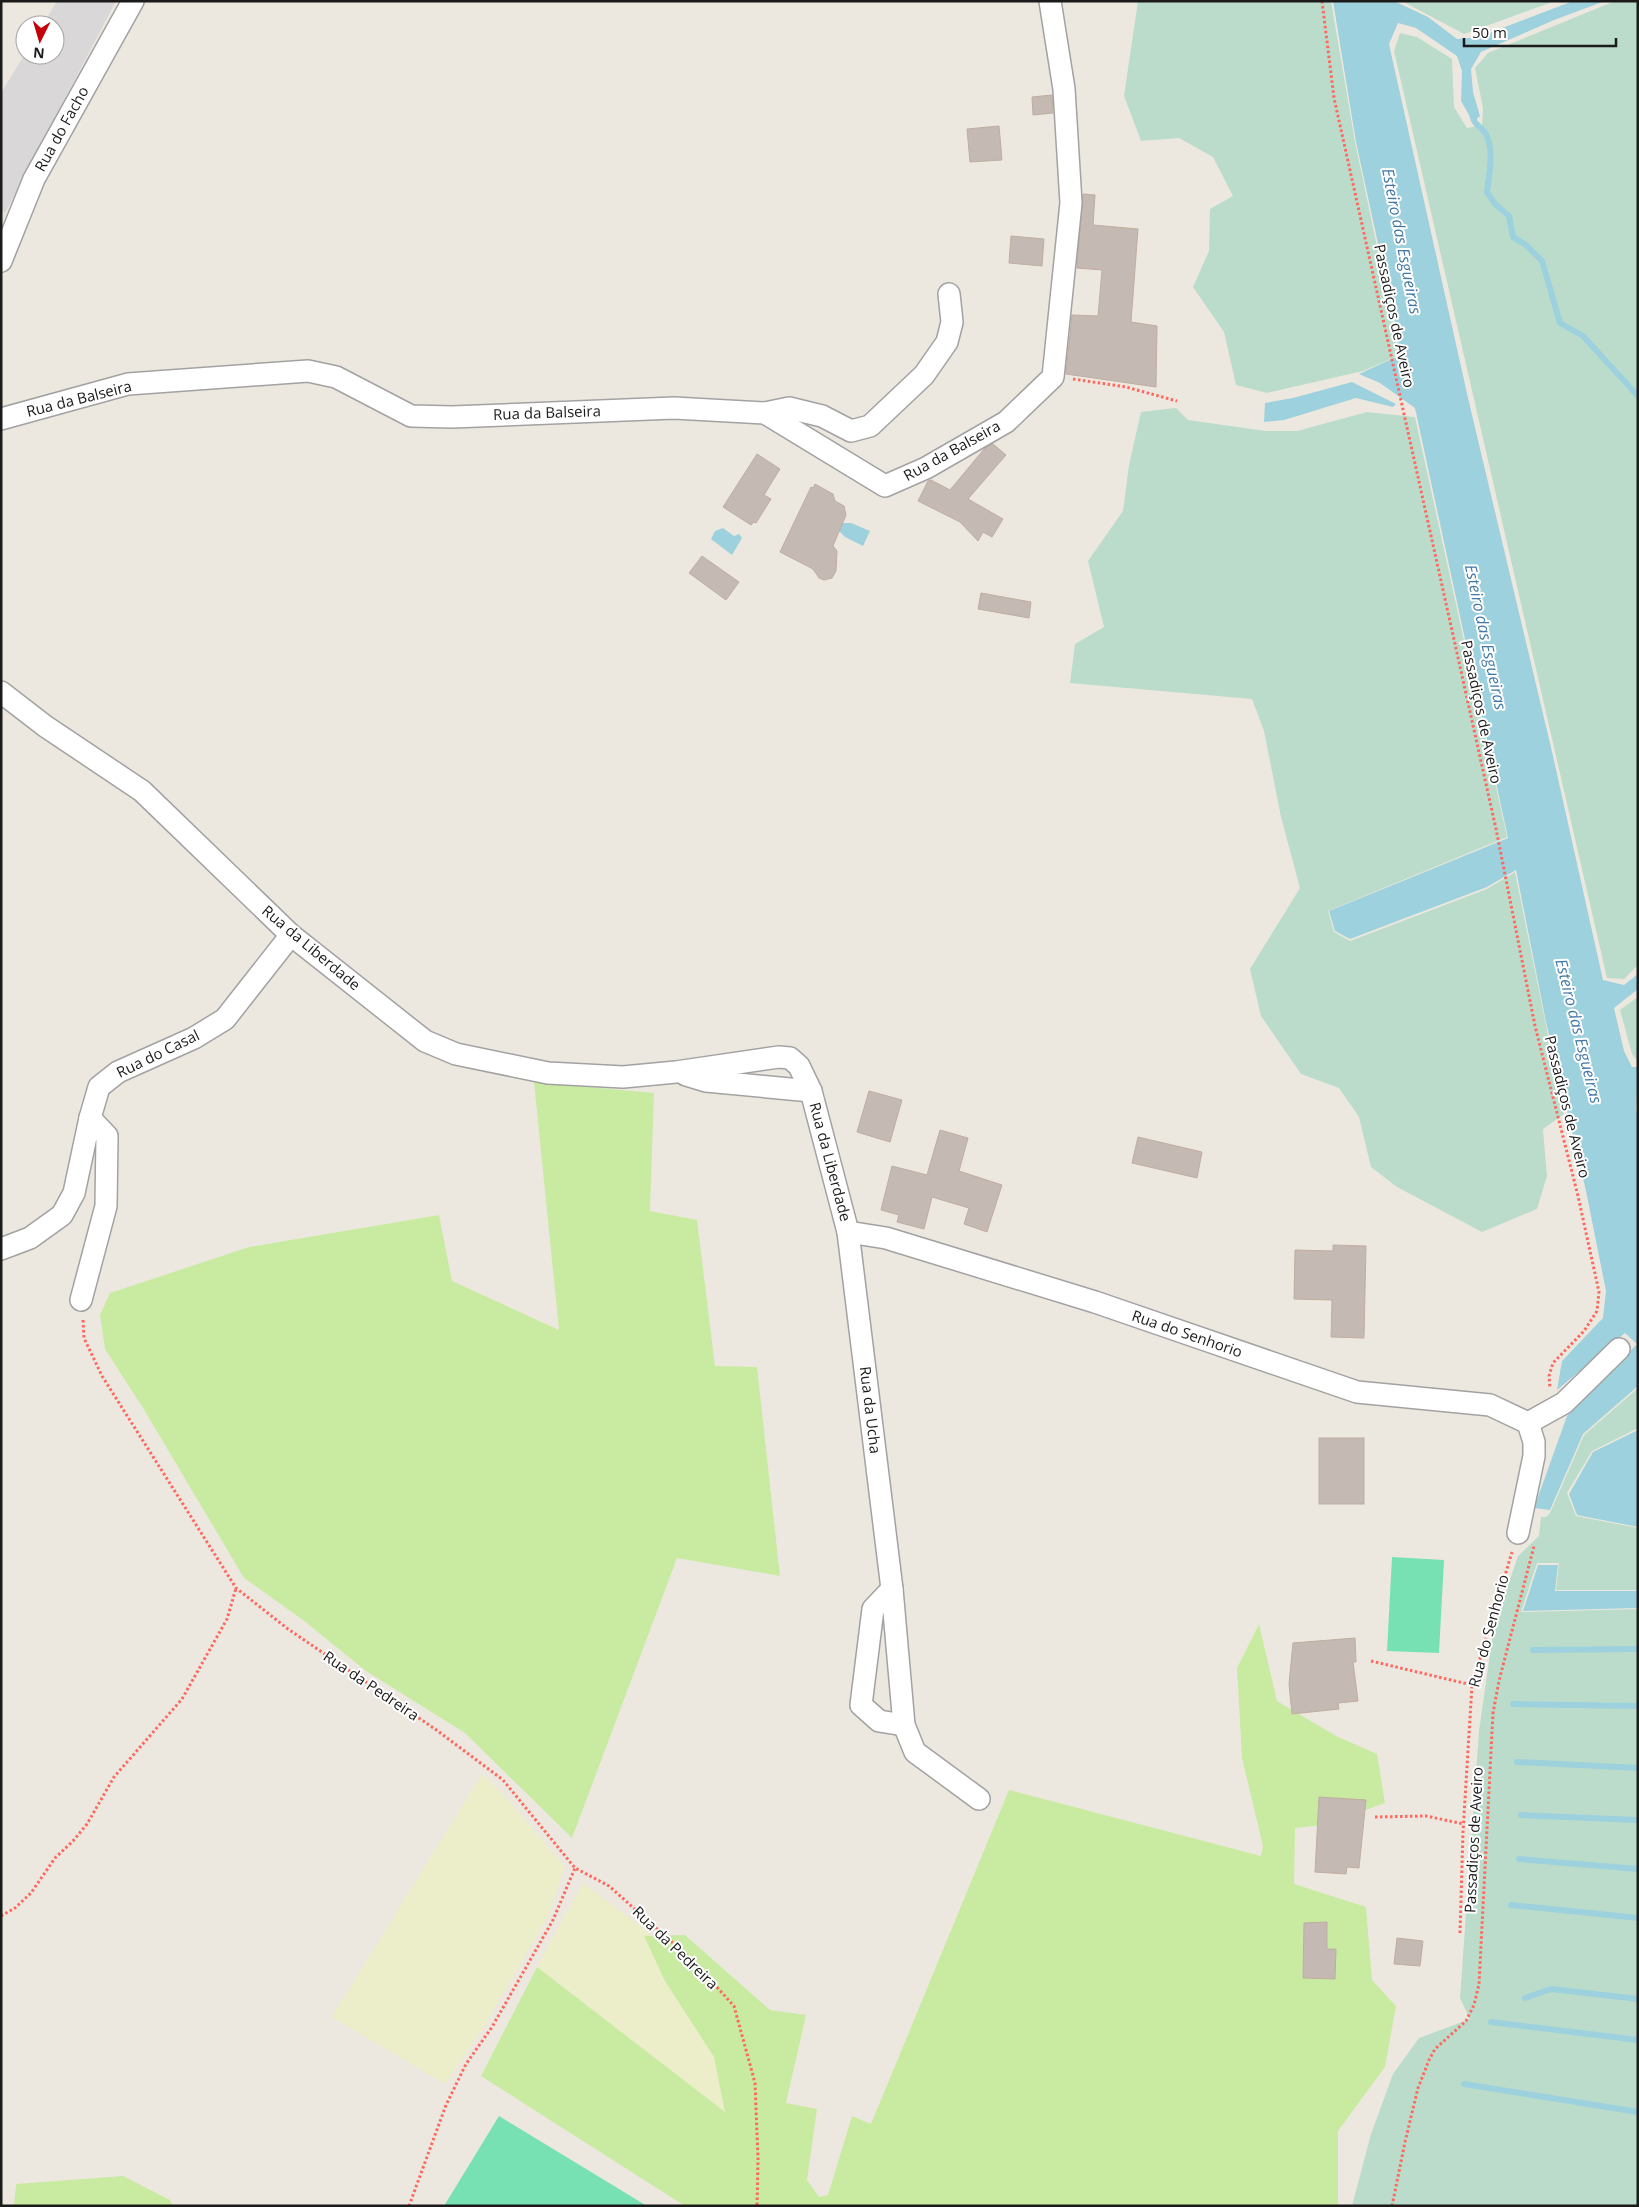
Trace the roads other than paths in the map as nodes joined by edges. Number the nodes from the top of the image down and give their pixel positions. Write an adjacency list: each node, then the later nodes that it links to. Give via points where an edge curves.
1 (133, 1): 3 (street, Rua do Facho, via 34,179)
2 (1050, 1): 5 (street, Rua da Balseira, via 1064,89 1071,203 1053,378 1006,422 926,468 885,486)
3 (1, 261)
4 (949, 294): 5 (street, via 952,322 947,342 924,375 870,426 851,431 822,416 789,408)
5 (765, 413): 6 (street, Rua da Balseira, via 674,408 411,416 336,378 308,371 128,384)
6 (1, 419)
7 (1, 692): 8 (street, Rua da Liberdade, via 45,726 142,791)
8 (291, 935): 9 (street, Rua da Liberdade, via 425,1041 456,1054 548,1073 623,1077); 11 (street, Rua do Casal, via 224,1019 194,1038 118,1072 99,1087)
9 (676, 1072): 10 (street, Rua da Liberdade, via 706,1081); 10 (street, Rua da Liberdade, via 790,1058 799,1066)
10 (811, 1091): 12 (street, Rua da Liberdade)
11 (90, 1118): 13 (street, Rua do Casal, via 74,1193 62,1215 30,1238); 14 (street, via 107,1136 106,1206)
12 (848, 1232): 16 (street, Rua do Senhorio, via 886,1238 1095,1302 1357,1392 1490,1405); 18 (street, Rua da Ucha)
13 (1, 1249)
14 (81, 1300)
15 (1619, 1349): 16 (street, via 1564,1403)
16 (1528, 1423): 17 (street, via 1534,1442 1534,1456)
17 (1527, 1535)
18 (892, 1589): 19 (street, Rua da Ucha); 19 (street, via 873,1609 861,1705 879,1721)
19 (904, 1725): 20 (street, Rua da Ucha, via 915,1752)
20 (979, 1799)

